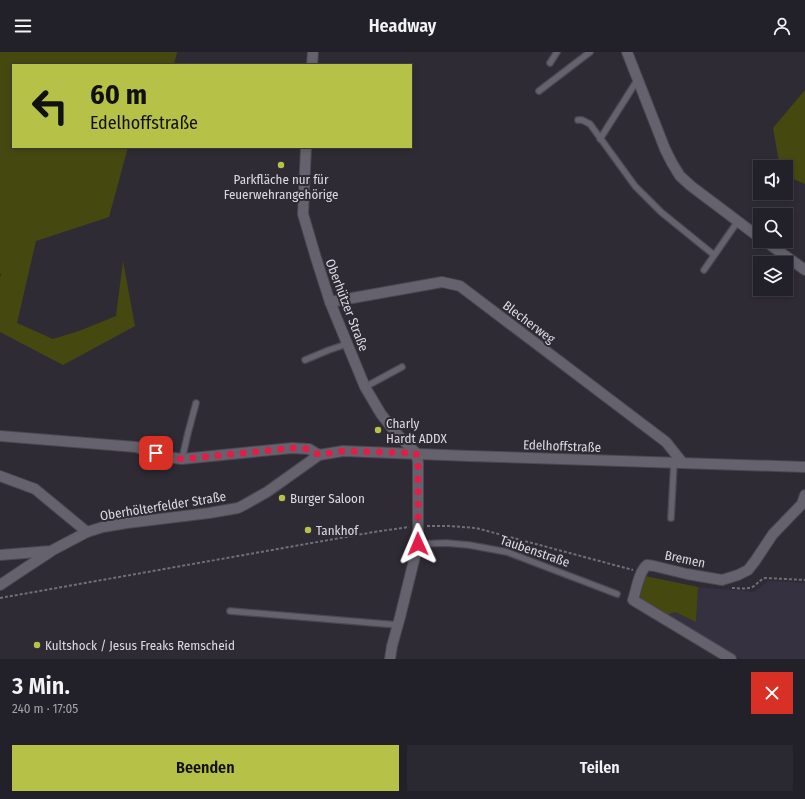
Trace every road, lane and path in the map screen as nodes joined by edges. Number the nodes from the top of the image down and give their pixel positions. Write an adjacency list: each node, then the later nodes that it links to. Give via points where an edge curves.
1 (313, 52): 6 (street)
2 (558, 52): 5 (lane)
3 (590, 52): 8 (lane)
4 (627, 52): 7 (street)
5 (550, 62)
6 (312, 64)
7 (638, 79): 10 (lane); 12 (street, via 665,149 680,176)
8 (538, 91)
9 (578, 120): 10 (lane, via 590,124)
10 (600, 140): 15 (lane, via 635,186 661,212)
11 (306, 148): 18 (street, Oberhützer Straße, via 303,214)
12 (738, 222): 13 (street); 15 (lane)
13 (753, 233)
14 (775, 248): 17 (street)
15 (714, 255): 16 (lane)
16 (704, 270)
17 (805, 270)
18 (330, 302): 19 (street, Oberhützer Straße); 28 (street, Blecherweg, via 442,282 460,286 666,442)
19 (347, 344): 20 (lane); 22 (street, Oberhützer Straße)
20 (305, 360)
21 (402, 367): 22 (lane)
22 (365, 387): 25 (street, Oberhützer Straße, via 381,414)
23 (196, 403): 27 (lane)
24 (0, 436): 27 (street, via 136,447)
25 (416, 453): 26 (street, Edelhoffstraße, via 343,451); 28 (street, Edelhoffstraße); 33 (street)
26 (319, 455): 27 (street, via 309,449 292,448); 34 (street, Oberhölterfelder Straße, via 267,492 238,508 127,523)
27 (182, 459)
28 (678, 462): 29 (street, Edelhoffstraße); 32 (lane)
29 (805, 467)
30 (0, 476): 34 (street, via 35,489)
31 (805, 495): 38 (street, Bremen, via 802,504 773,534 752,566 738,575 722,580 647,565)
32 (671, 518)
33 (418, 526): 35 (street); 38 (path, via 476,528); 41 (path)
34 (87, 532): 36 (street, Oberhölterfelder Straße)
35 (418, 544): 40 (lane, Taubenstraße, via 469,545 507,552); 43 (street)
36 (51, 551): 37 (street, Oberhölterfelder Straße); 39 (street)
37 (0, 555)
38 (641, 572): 45 (street, via 633,600)
39 (0, 585)
40 (617, 594)
41 (0, 598)
42 (230, 610): 43 (lane)
43 (398, 625): 44 (street)
44 (390, 659)
45 (730, 659)

